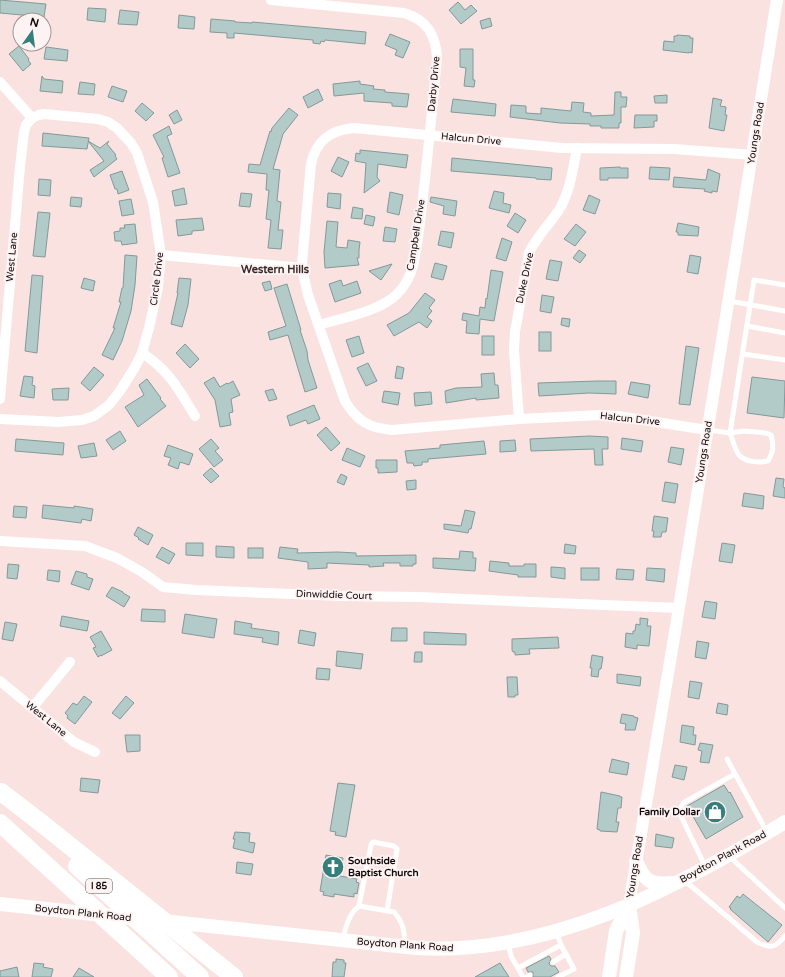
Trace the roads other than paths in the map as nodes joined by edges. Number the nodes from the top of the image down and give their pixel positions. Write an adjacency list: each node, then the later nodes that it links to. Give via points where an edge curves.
1 (271, 0): 5 (street, Darby Drive, via 404,13 419,19 431,32 437,58)
2 (777, 0): 7 (street, Youngs Road)
3 (0, 82): 4 (street)
4 (32, 118): 8 (street, Circle Drive, via 44,114 98,119 108,122 123,133 137,153 153,202); 20 (street, West Lane, via 24,132)
5 (430, 135): 6 (street, Halcun Drive); 9 (street, Halcun Drive, via 354,128 344,129 321,142 311,164); 14 (street, Campbell Drive, via 413,266 409,278 396,296 386,303)
6 (577, 148): 7 (street, Halcun Drive, via 674,148); 23 (street, Duke Drive, via 570,181 559,209 529,253 515,332)
7 (753, 155): 11 (street, Youngs Road)
8 (161, 255): 9 (street); 17 (street, Circle Drive, via 158,287)
9 (303, 268): 14 (street, Halcun Drive, via 308,295)
10 (785, 286): 12 (lane, via 754,280)
11 (728, 301): 12 (lane); 24 (street, Youngs Road)
12 (750, 305): 13 (lane); 15 (lane)
13 (785, 311)
14 (319, 325): 23 (street, Halcun Drive, via 345,401 355,416 370,426 392,430)
15 (747, 326): 16 (lane); 18 (lane)
16 (785, 333)
17 (142, 353): 21 (street, via 171,378); 22 (street, Circle Drive, via 120,391 109,405 94,416 59,422)
18 (743, 354): 19 (lane); 25 (lane)
19 (785, 360)
20 (0, 399)
21 (195, 416)
22 (0, 419)
23 (519, 419): 24 (street, Halcun Drive, via 618,416)
24 (707, 430): 25 (lane); 27 (street, Youngs Road)
25 (730, 433): 25 (lane, via 739,455 752,461 768,461 772,454 771,435)
26 (0, 541): 27 (street, Dinwiddie Court, via 85,546 117,558 163,587)
27 (679, 608): 39 (street, Youngs Road)
28 (70, 662): 30 (street)
29 (0, 681): 30 (street, West Lane)
30 (32, 708): 31 (street, West Lane, via 74,742)
31 (95, 752)
32 (727, 759): 33 (lane)
33 (735, 774): 37 (lane); 40 (lane, via 683,803 680,812)
34 (0, 792): 57 (highway, I 85); 58 (highway)
35 (785, 822): 37 (main road, Boydton Plank Road)
36 (0, 823): 56 (highway, I 85)
37 (768, 832): 38 (main road, Boydton Plank Road)
38 (728, 854): 40 (main road, Boydton Plank Road); 45 (lane)
39 (636, 861): 41 (main road, via 642,874 650,882 660,884); 43 (street, Youngs Road)
40 (706, 867): 41 (main road, Boydton Plank Road)
41 (681, 881): 43 (main road, Boydton Plank Road); 48 (lane, via 766,947 778,944)
42 (0, 904): 49 (main road, Boydton Plank Road)
43 (629, 905): 47 (main road, Boydton Plank Road); 61 (main road, via 616,931); 62 (main road, via 633,933)
44 (359, 906): 46 (lane); 46 (lane, via 373,842 394,846 397,849); 49 (lane, via 348,918)
45 (785, 908)
46 (387, 911): 52 (lane, via 394,912 401,920)
47 (556, 931): 50 (main road, Boydton Plank Road); 51 (lane)
48 (785, 936)
49 (343, 940): 52 (main road, Boydton Plank Road)
50 (507, 942): 52 (main road, Boydton Plank Road, via 473,948); 55 (lane)
51 (561, 945): 53 (lane); 55 (lane)
52 (405, 947)
53 (566, 954): 54 (lane); 60 (lane, via 574,969)
54 (553, 962)
55 (518, 968): 59 (lane)
56 (169, 977)
57 (200, 977)
58 (234, 977)
59 (523, 977)
60 (558, 977)
61 (609, 977)
62 (626, 977)

